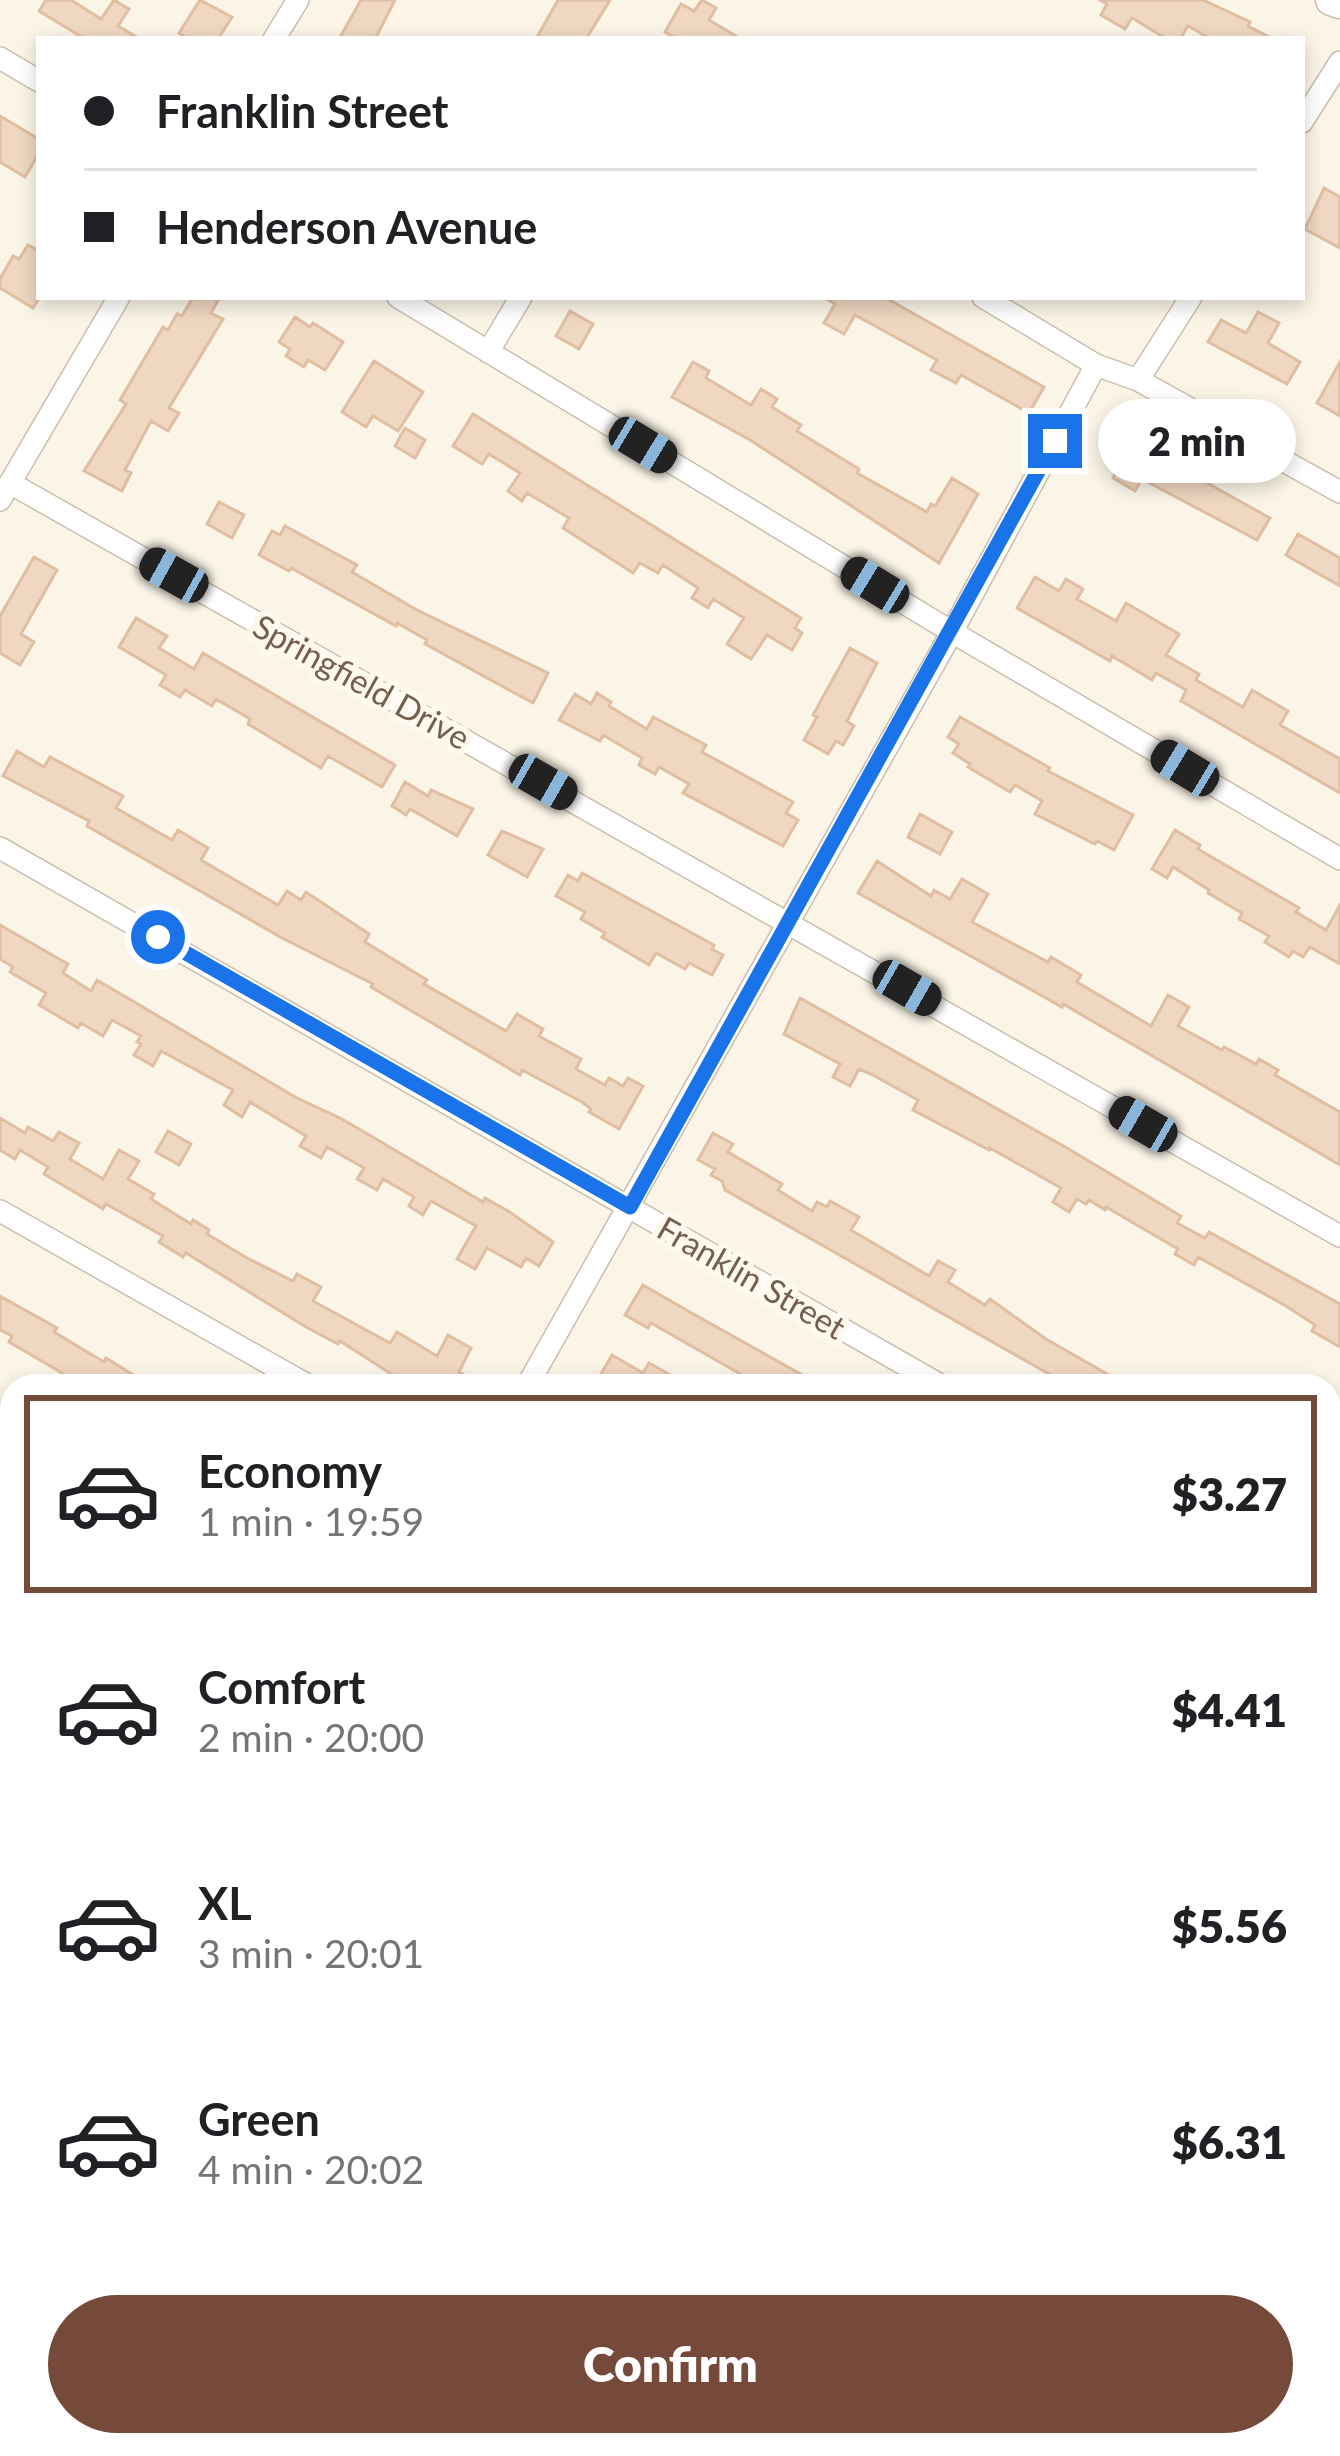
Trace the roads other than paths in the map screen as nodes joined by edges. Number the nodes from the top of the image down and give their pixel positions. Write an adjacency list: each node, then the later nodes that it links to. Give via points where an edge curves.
1 (298, 0): 4 (street)
2 (1331, 0): 3 (main road)
3 (1340, 3)
4 (276, 36)
5 (0, 58): 7 (street)
6 (1340, 62): 8 (street)
7 (36, 79)
8 (1305, 117)
9 (116, 300): 17 (street)
10 (403, 300): 14 (street)
11 (519, 300): 14 (street)
12 (988, 300): 15 (street)
13 (1189, 300): 16 (street)
14 (488, 352): 19 (street)
15 (1096, 365): 16 (street); 19 (street)
16 (1138, 380): 18 (street)
17 (5, 492): 22 (street, Springfield Drive)
18 (1340, 492)
19 (952, 632): 21 (street); 22 (street)
20 (0, 848): 23 (street, Franklin Street)
21 (1340, 859)
22 (789, 921): 23 (street); 25 (street, Springfield Drive)
23 (630, 1207): 27 (street); 28 (street, Franklin Street)
24 (0, 1211): 26 (street)
25 (1340, 1236)
26 (288, 1374)
27 (533, 1374)
28 (921, 1374)

